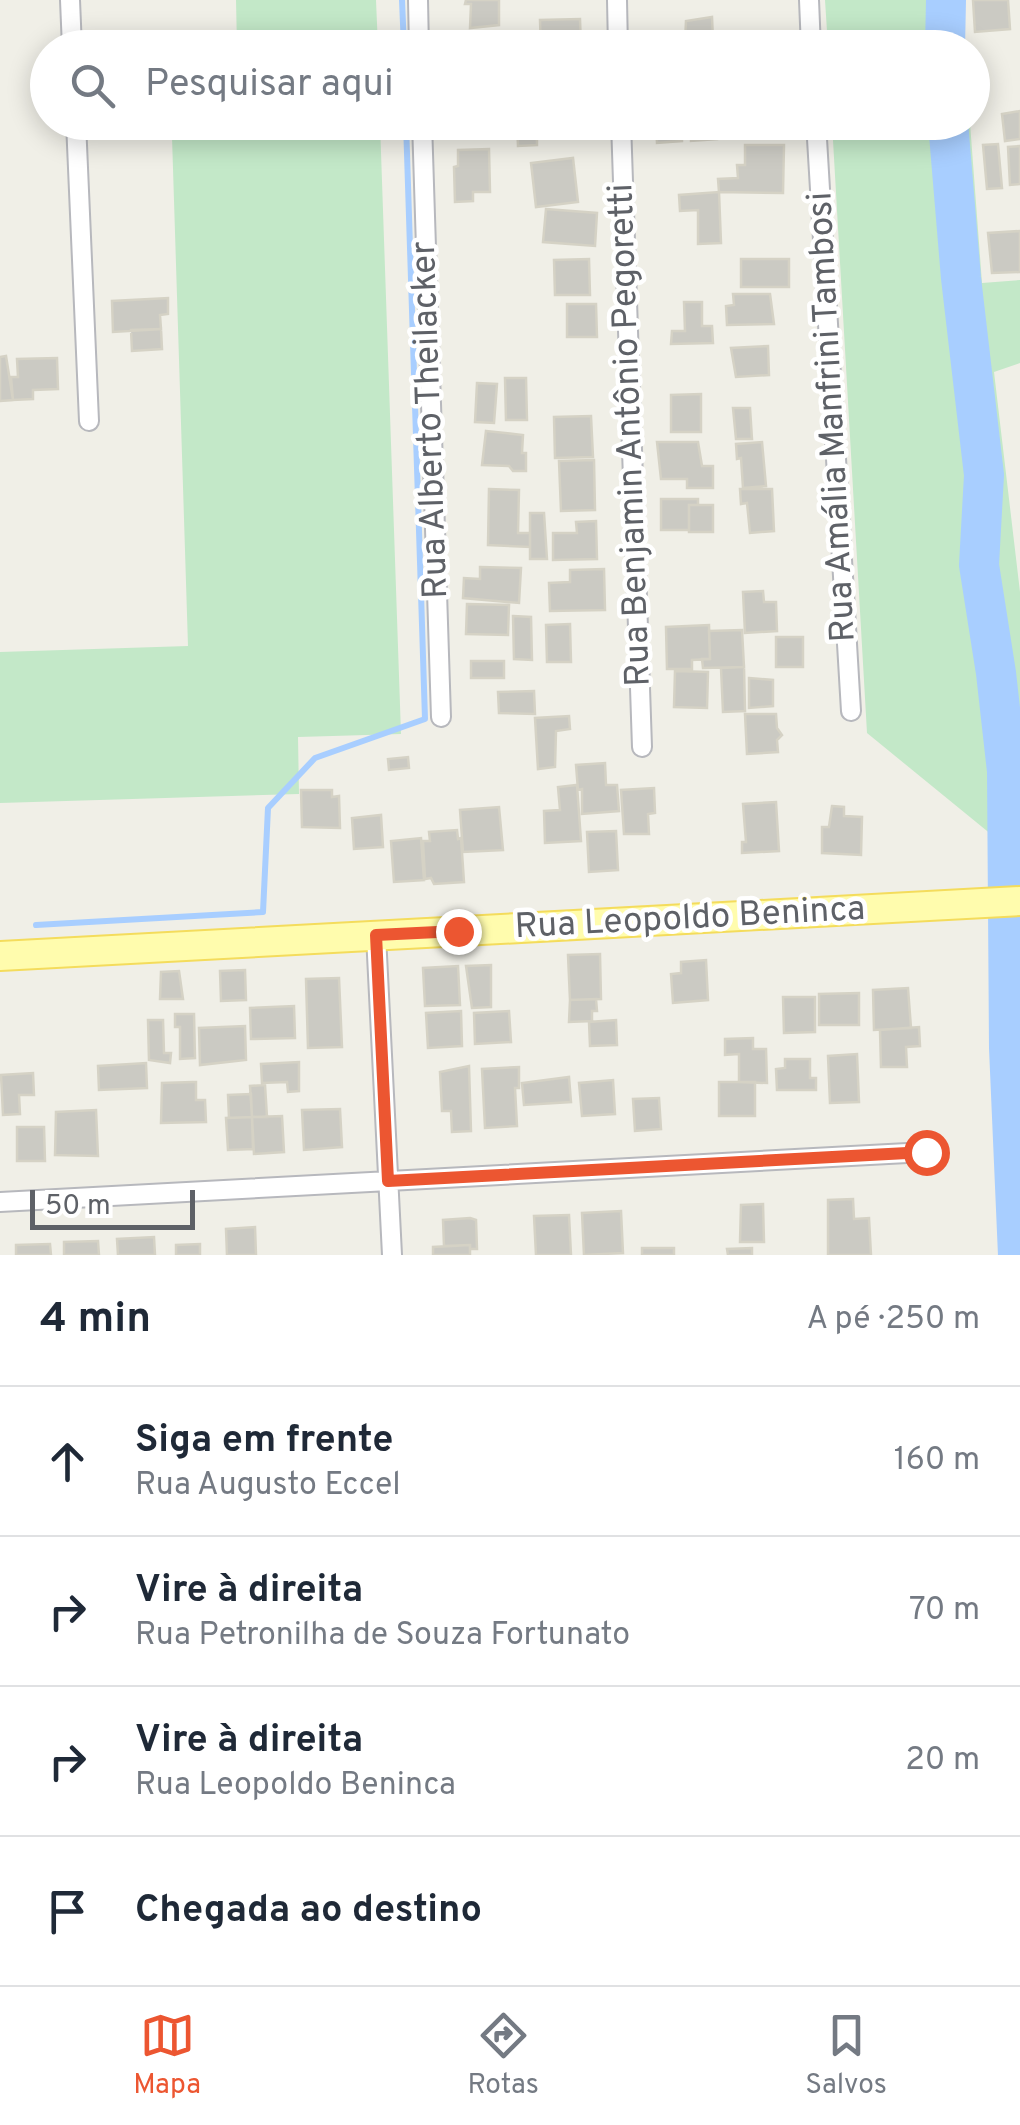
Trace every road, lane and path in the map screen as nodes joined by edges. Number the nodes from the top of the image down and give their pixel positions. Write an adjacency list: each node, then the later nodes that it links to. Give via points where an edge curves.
1 (70, 0): 5 (street)
2 (418, 0): 6 (street)
3 (617, 0): 7 (street)
4 (809, 0): 8 (street)
5 (71, 30)
6 (419, 30)
7 (618, 30)
8 (811, 30)
9 (77, 140): 13 (street)
10 (423, 140): 15 (street, Rua Alberto Theilacker)
11 (622, 140): 16 (street, Rua Benjamin Antônio Pegoretti)
12 (817, 140): 14 (street, Rua Amália Manfrini Tambosi)
13 (89, 421)
14 (851, 711)
15 (440, 717)
16 (642, 746)
17 (1020, 901): 18 (main road, Rua Leopoldo Beninca)
18 (376, 935): 19 (main road, Rua Leopoldo Beninca); 21 (street)
19 (0, 956)
20 (926, 1152): 21 (street)
21 (388, 1181): 22 (street); 23 (street)
22 (0, 1202)
23 (392, 1255)

